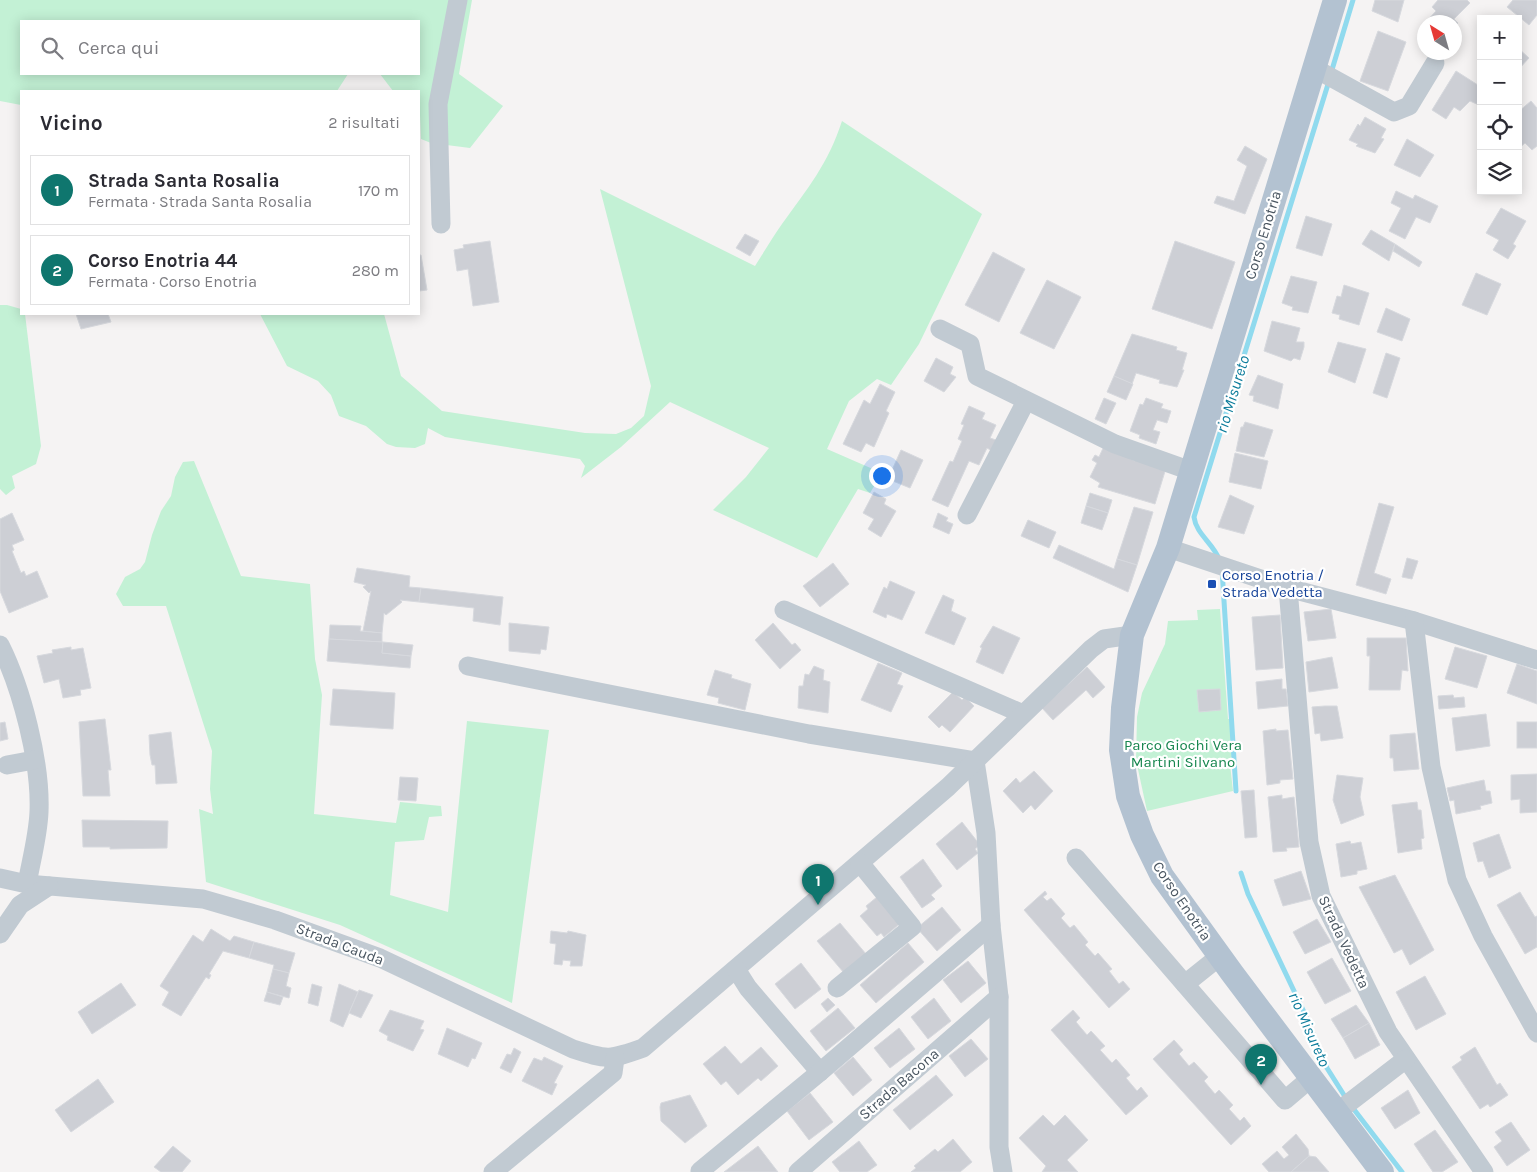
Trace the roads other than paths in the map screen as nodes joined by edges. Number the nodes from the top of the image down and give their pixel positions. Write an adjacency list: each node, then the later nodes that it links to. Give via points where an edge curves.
1 (458, 0): 5 (street, via 438,104)
2 (1335, 0): 4 (main road, Corso Enotria)
3 (1435, 63): 4 (street, via 1409,106 1394,112)
4 (1324, 73): 8 (main road, Corso Enotria)
5 (442, 224)
6 (940, 329): 7 (street, via 970,344 977,376)
7 (1026, 401): 8 (street, via 1115,444); 9 (street)
8 (1191, 471): 10 (main road, Corso Enotria)
9 (967, 515)
10 (1168, 548): 11 (street); 14 (main road, Corso Enotria)
11 (1288, 588): 13 (street); 36 (street, Strada Vedetta, via 1310,842 1321,896 1388,1032)
12 (784, 610): 18 (street)
13 (1414, 621): 16 (street); 34 (street, via 1431,767 1457,880 1483,936)
14 (1132, 635): 18 (street, via 1104,639); 29 (main road, Corso Enotria, via 1120,750 1128,796 1162,876)
15 (0, 645): 19 (street, via 33,741)
16 (1537, 660)
17 (468, 666): 20 (street, via 809,734)
18 (1023, 714): 20 (street)
19 (34, 760): 21 (street); 25 (street, via 39,812)
20 (975, 761): 23 (street); 27 (street, via 986,833)
21 (7, 765)
22 (1076, 858): 31 (street)
23 (860, 863): 30 (street); 32 (street, via 912,927)
24 (0, 878): 25 (street, Strada Cauda)
25 (27, 884): 26 (street, Strada Cauda)
26 (49, 886): 28 (street, via 20,905); 35 (street, Strada Cauda, via 203,899 266,917 380,958 573,1049)
27 (991, 924): 33 (street); 37 (street)
28 (0, 934)
29 (1220, 956): 31 (street); 38 (main road, Corso Enotria)
30 (736, 970): 35 (street, via 643,1048); 37 (street)
31 (1185, 984): 38 (street, via 1285,1100)
32 (837, 988)
33 (999, 997): 42 (street, Strada Bacona); 43 (street, via 999,1147)
34 (1537, 1033)
35 (615, 1058): 41 (street, via 613,1073)
36 (1406, 1059): 39 (street); 45 (street, Strada Vedetta)
37 (820, 1072): 40 (street)
38 (1311, 1078): 39 (main road, Corso Enotria)
39 (1344, 1106): 44 (main road, Corso Enotria)
40 (700, 1171)
41 (493, 1172)
42 (798, 1172)
43 (1003, 1172)
44 (1382, 1172)
45 (1484, 1172)

